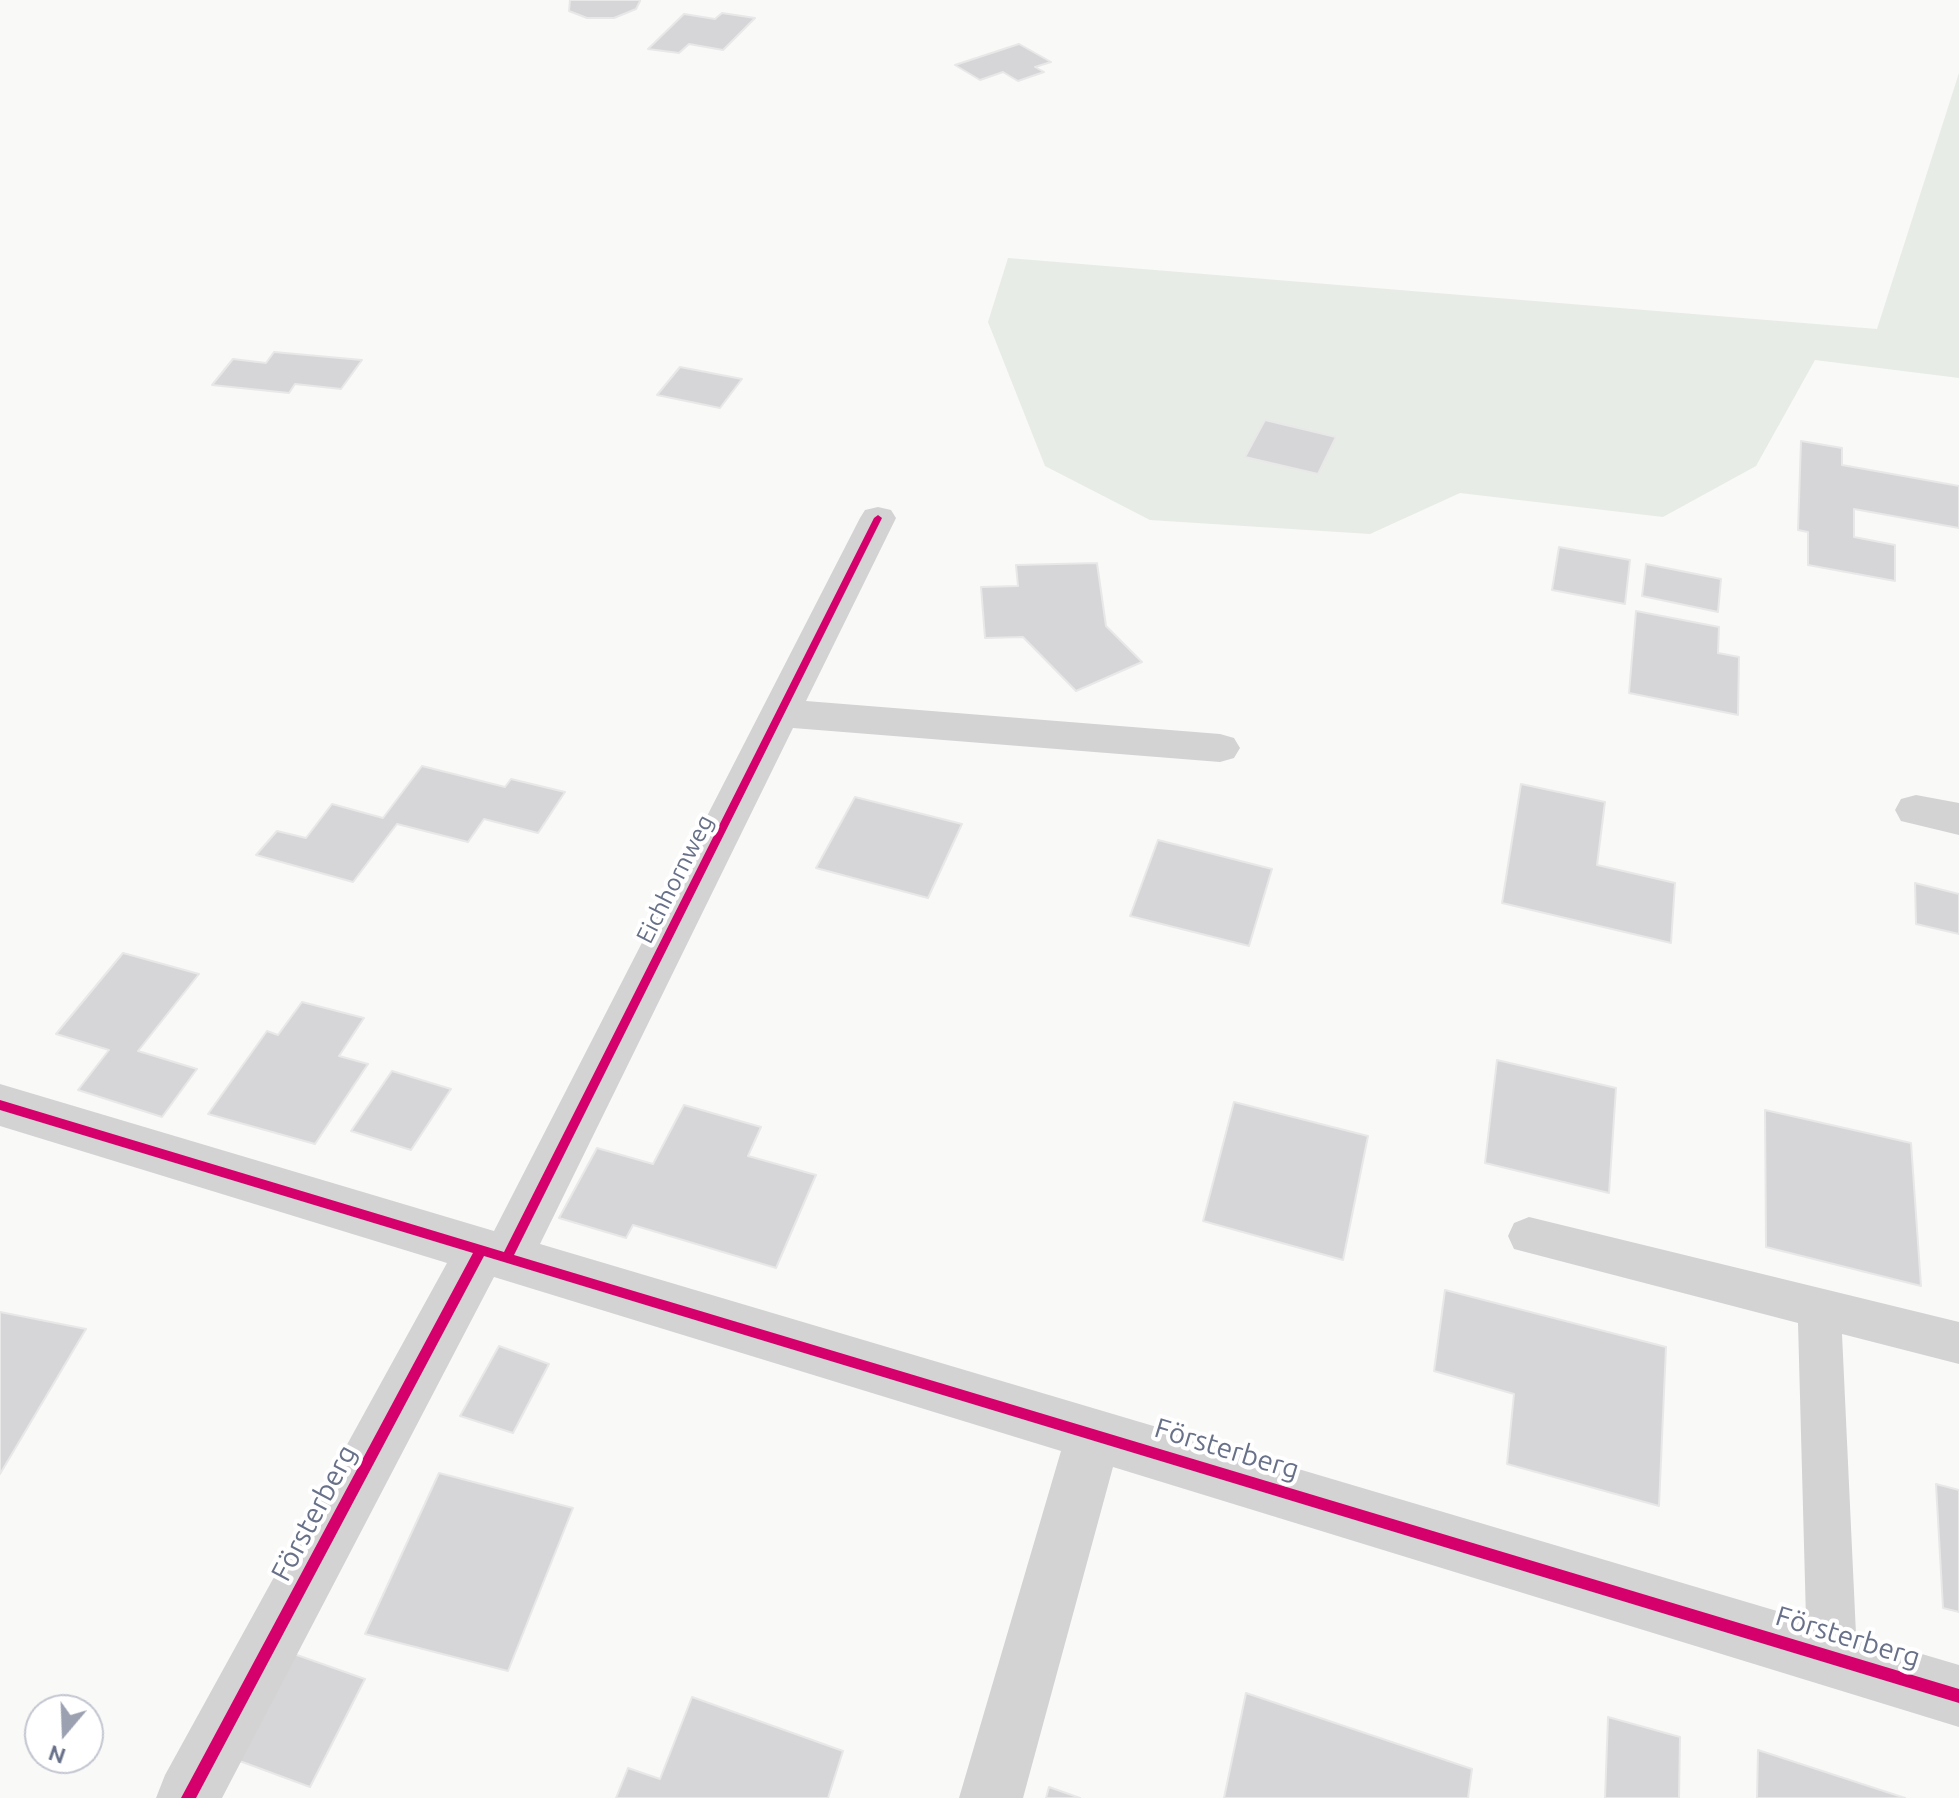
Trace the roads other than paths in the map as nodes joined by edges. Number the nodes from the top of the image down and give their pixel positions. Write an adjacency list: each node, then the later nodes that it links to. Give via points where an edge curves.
1 (878, 518): 2 (street, Eichhornweg)
2 (781, 713): 3 (street); 8 (street, Eichhornweg)
3 (1220, 748)
4 (1916, 810): 5 (street)
5 (1959, 819)
6 (0, 1105): 8 (street, Försterberg)
7 (1529, 1236): 9 (lane)
8 (494, 1254): 11 (street, Försterberg); 14 (street, Försterberg)
9 (1819, 1308): 10 (lane); 12 (lane)
10 (1959, 1343)
11 (1094, 1434): 12 (street, Försterberg); 15 (street)
12 (1832, 1656): 13 (street, Försterberg)
13 (1959, 1696)
14 (188, 1798)
15 (991, 1798)

